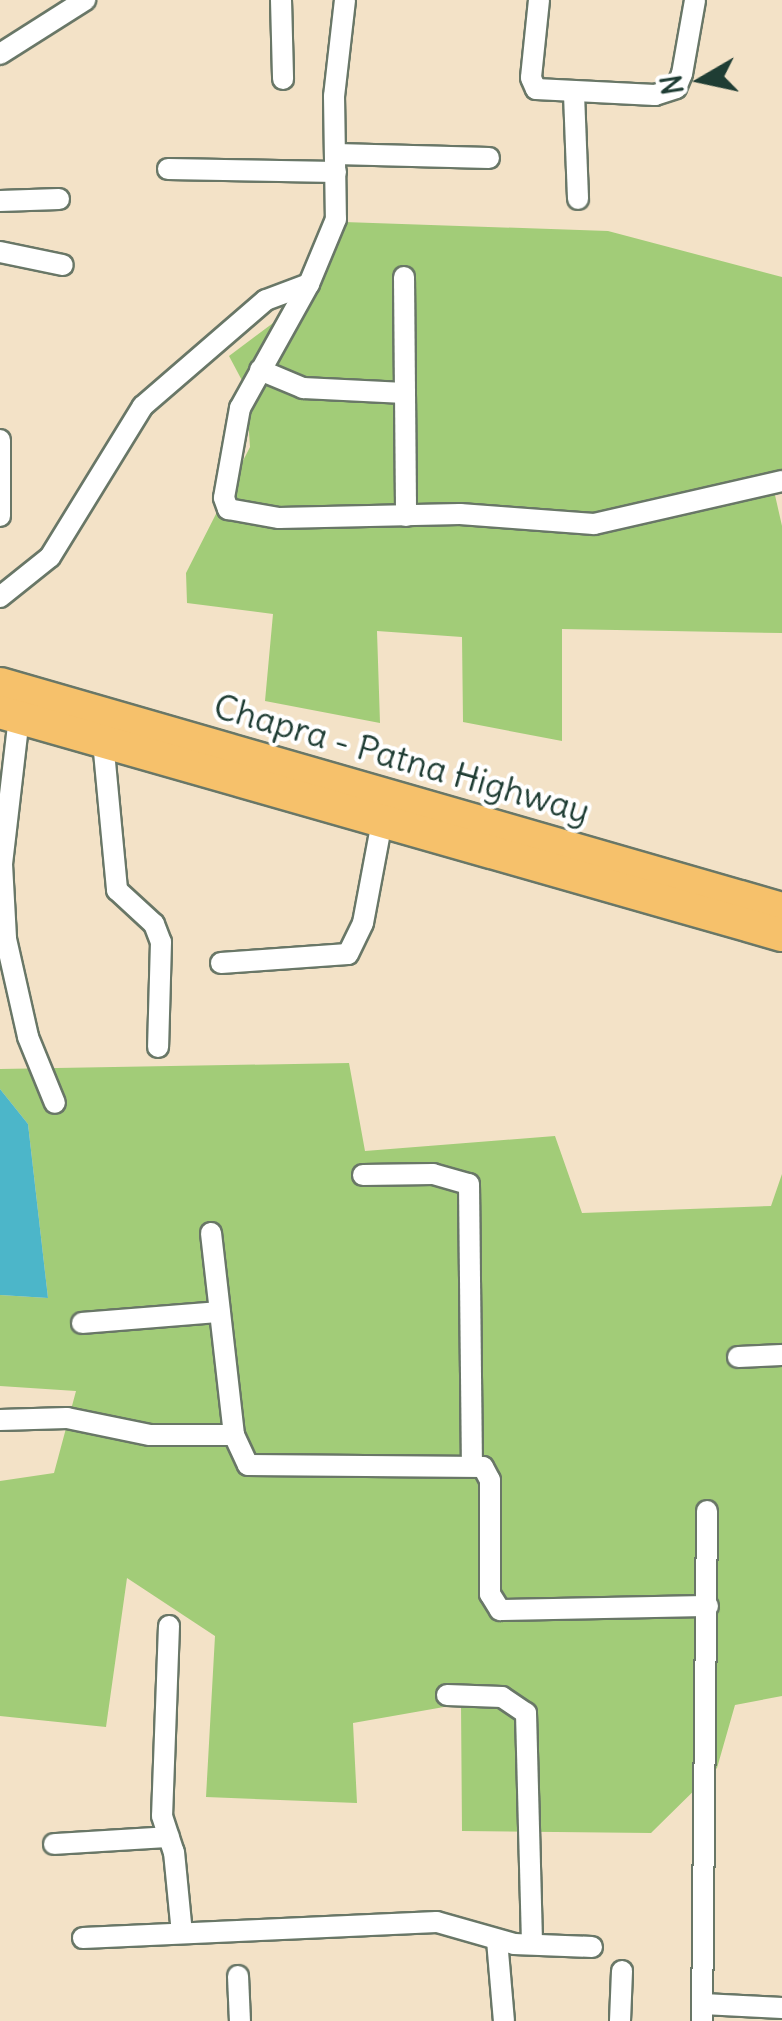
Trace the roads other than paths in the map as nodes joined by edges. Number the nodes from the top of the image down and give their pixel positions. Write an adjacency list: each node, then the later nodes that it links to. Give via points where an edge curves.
1 (85, 0): 6 (street)
2 (282, 0): 7 (street)
3 (346, 0): 10 (street, via 334,96)
4 (539, 0): 8 (street, via 532,84)
5 (695, 0): 8 (street, via 676,88 655,95)
6 (0, 54)
7 (282, 79)
8 (574, 94): 13 (street)
9 (490, 158): 10 (street)
10 (336, 163): 11 (street); 18 (street, via 336,219)
11 (168, 168)
12 (58, 199): 14 (street)
13 (578, 199)
14 (0, 201)
15 (0, 252): 16 (street)
16 (63, 264)
17 (404, 277): 20 (street)
18 (309, 284): 19 (street); 25 (street, via 266,300 143,406 50,557)
19 (260, 370): 20 (street, via 304,388); 24 (street, via 232,434 228,510 266,518)
20 (405, 392): 24 (street)
21 (0, 440): 23 (street)
22 (782, 481): 24 (street, via 624,522)
23 (0, 516)
24 (406, 516)
25 (0, 597)
26 (0, 684): 30 (highway, Chapra - Patna Highway)
27 (10, 714): 28 (highway, Chapra - Patna Highway); 34 (street, via 2,864 6,939 28,1036)
28 (102, 741): 29 (highway, Chapra - Patna Highway); 33 (street, via 117,890 154,924 161,942)
29 (382, 820): 31 (highway, Chapra - Patna Highway); 32 (street, via 360,936 348,954)
30 (782, 908)
31 (782, 935)
32 (221, 962)
33 (158, 1047)
34 (55, 1103)
35 (363, 1175): 43 (street, via 434,1174 470,1184)
36 (211, 1233): 37 (street)
37 (220, 1312): 38 (street); 42 (street)
38 (82, 1322)
39 (782, 1355): 40 (street)
40 (738, 1357)
41 (0, 1420): 42 (street, via 67,1418 150,1435)
42 (234, 1435): 43 (street, via 242,1460 256,1467)
43 (472, 1464): 45 (street, via 483,1467 490,1480 490,1594 500,1610)
44 (708, 1511): 45 (street)
45 (708, 1606): 58 (street)
46 (170, 1626): 48 (street, via 162,1803)
47 (447, 1695): 53 (street, via 502,1697 526,1713)
48 (169, 1836): 49 (street); 50 (street)
49 (54, 1844)
50 (182, 1932): 51 (street); 52 (street, via 437,1922)
51 (83, 1938)
52 (496, 1940): 53 (street); 60 (street)
53 (532, 1944): 54 (street)
54 (592, 1947)
55 (622, 1971): 61 (street)
56 (238, 1976): 59 (street)
57 (782, 2008): 58 (street)
58 (702, 2012)
59 (240, 2021)
60 (504, 2021)
61 (620, 2021)

